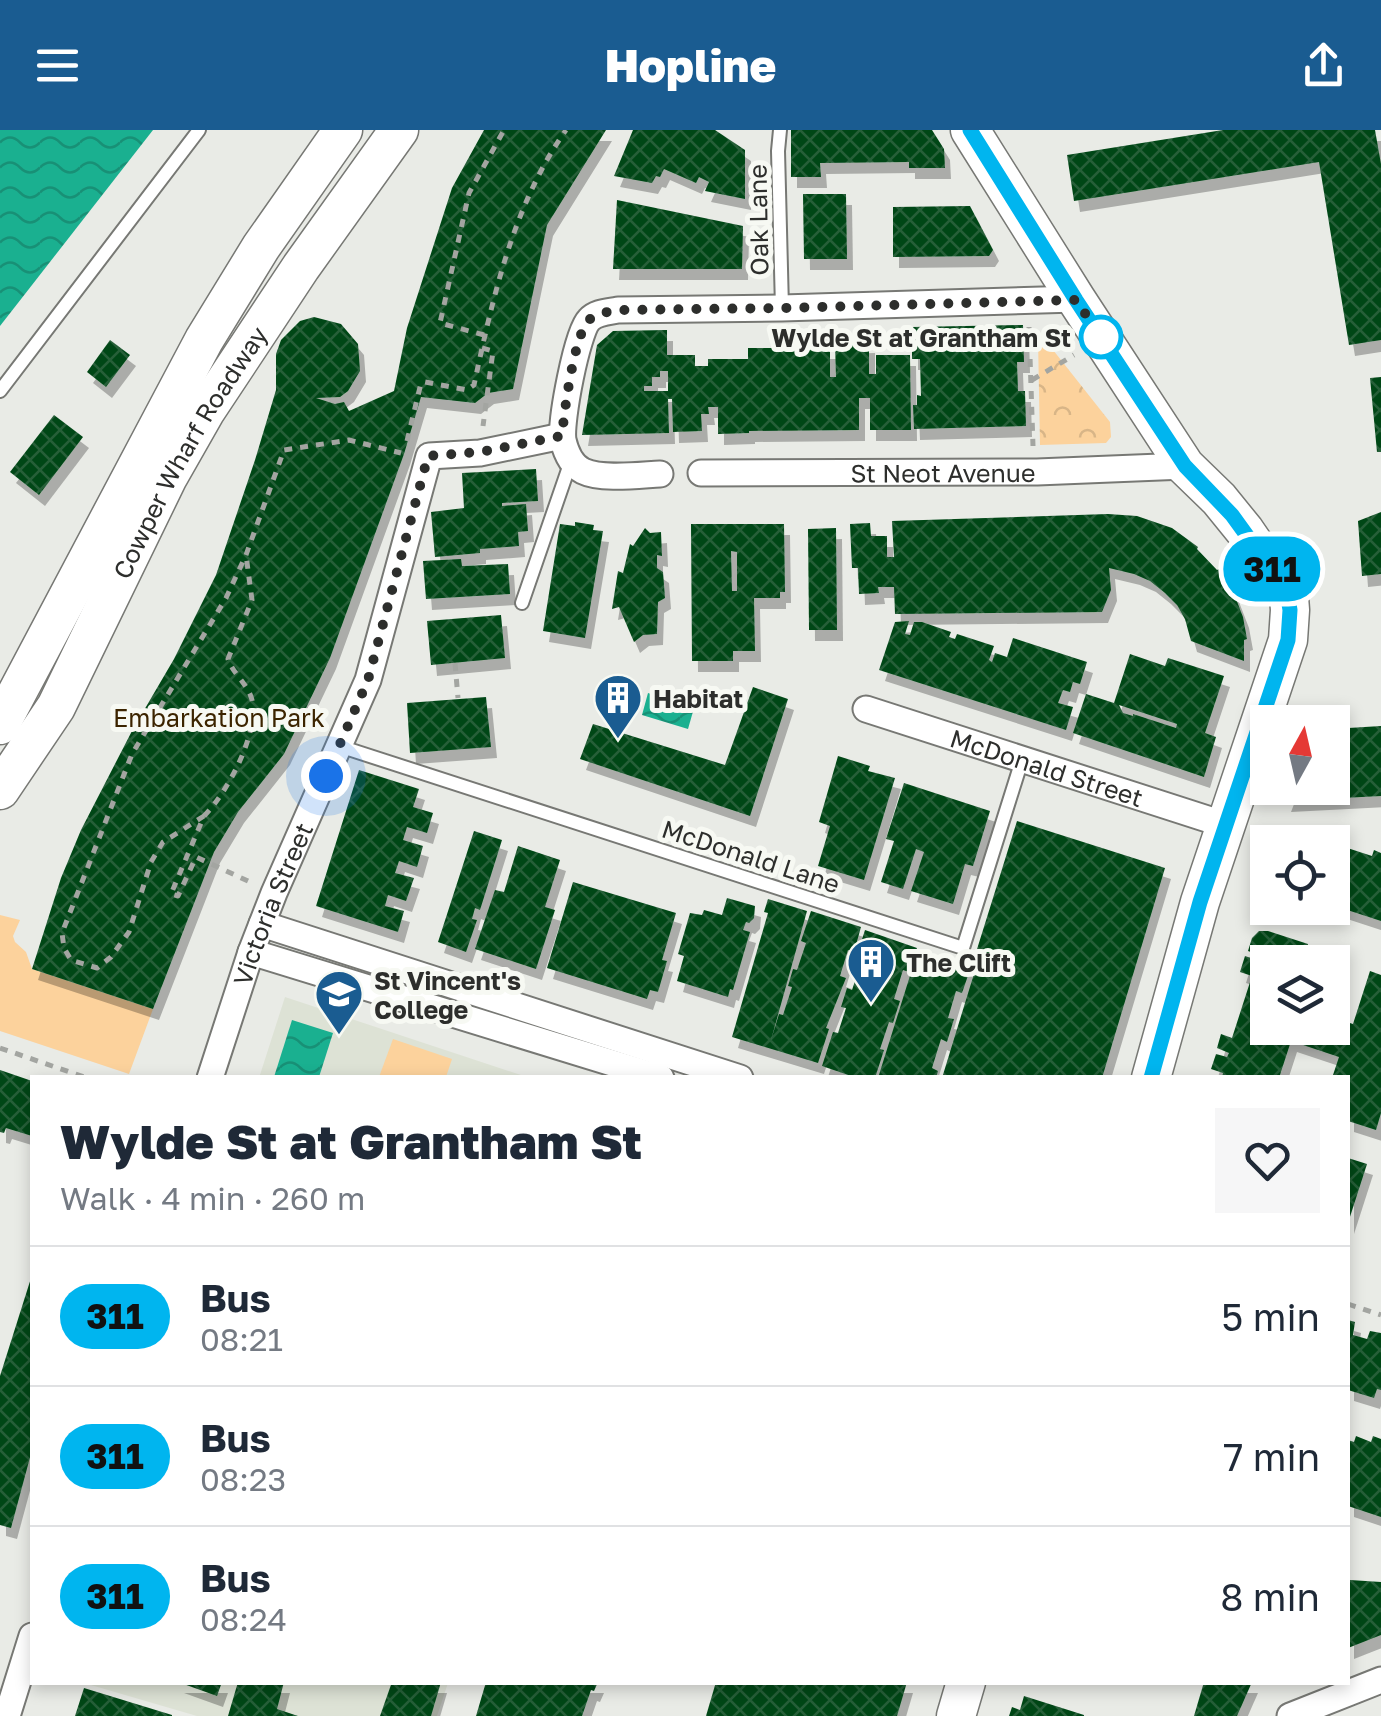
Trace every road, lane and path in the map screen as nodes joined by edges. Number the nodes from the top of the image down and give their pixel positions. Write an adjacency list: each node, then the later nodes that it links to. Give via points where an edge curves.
1 (199, 130): 17 (lane)
2 (344, 130): 8 (main road, Cowper Wharf Roadway)
3 (398, 130): 9 (main road, Cowper Wharf Roadway)
4 (504, 130): 13 (path, via 469,193 440,323)
5 (566, 130): 13 (path, via 521,211)
6 (780, 130): 11 (lane, Oak Lane)
7 (970, 130): 10 (main road)
8 (261, 247): 9 (main road); 32 (main road, Cowper Wharf Roadway, via 186,372)
9 (301, 267): 35 (main road, Cowper Wharf Roadway, via 205,412 56,707)
10 (1076, 300): 11 (street); 24 (main road)
11 (782, 308): 20 (street, via 618,310 590,318 577,348)
12 (1029, 324): 16 (path)
13 (484, 335): 14 (path)
14 (482, 348): 18 (path, via 467,390 422,383); 19 (path, via 493,351)
15 (1076, 353): 16 (path)
16 (1031, 380): 21 (path)
17 (0, 391)
18 (410, 425)
19 (481, 436)
20 (562, 436): 23 (street); 33 (street, Victoria Street, via 428,456 368,680)
21 (1032, 448)
22 (404, 454): 27 (path, via 349,440 284,450)
23 (570, 461): 26 (street, via 586,473); 28 (lane)
24 (1185, 466): 25 (street, St Neot Avenue); 37 (main road, via 1267,561 1290,610 1288,640)
25 (701, 473)
26 (660, 474)
27 (246, 556): 36 (path, via 252,600 228,659 253,703 251,731); 36 (path, via 132,754 62,933 71,960 97,968 111,957 128,932 163,842)
28 (522, 603)
29 (455, 663): 30 (path)
30 (458, 698)
31 (866, 709): 34 (street, McDonald Street)
32 (0, 725)
33 (339, 746): 34 (lane, McDonald Lane, via 963,948); 39 (street, Victoria Street)
34 (1022, 760): 37 (street, McDonald Street)
35 (0, 790)
36 (204, 816): 38 (path, via 171,894 178,896 196,857)
37 (1226, 825): 47 (main road)
38 (240, 877)
39 (262, 924): 40 (street, Victoria Street); 42 (street)
40 (250, 952): 42 (street); 44 (street, Victoria Street)
41 (0, 1048): 43 (path)
42 (628, 1054): 45 (street); 46 (street)
43 (78, 1075)
44 (211, 1075)
45 (657, 1075)
46 (726, 1075)
47 (1151, 1075)
48 (1350, 1305): 49 (path)
49 (1381, 1315)
50 (30, 1642): 53 (street)
51 (1381, 1680): 55 (street)
52 (965, 1685): 54 (main road)
53 (7, 1716)
54 (956, 1716)
55 (1290, 1716)

